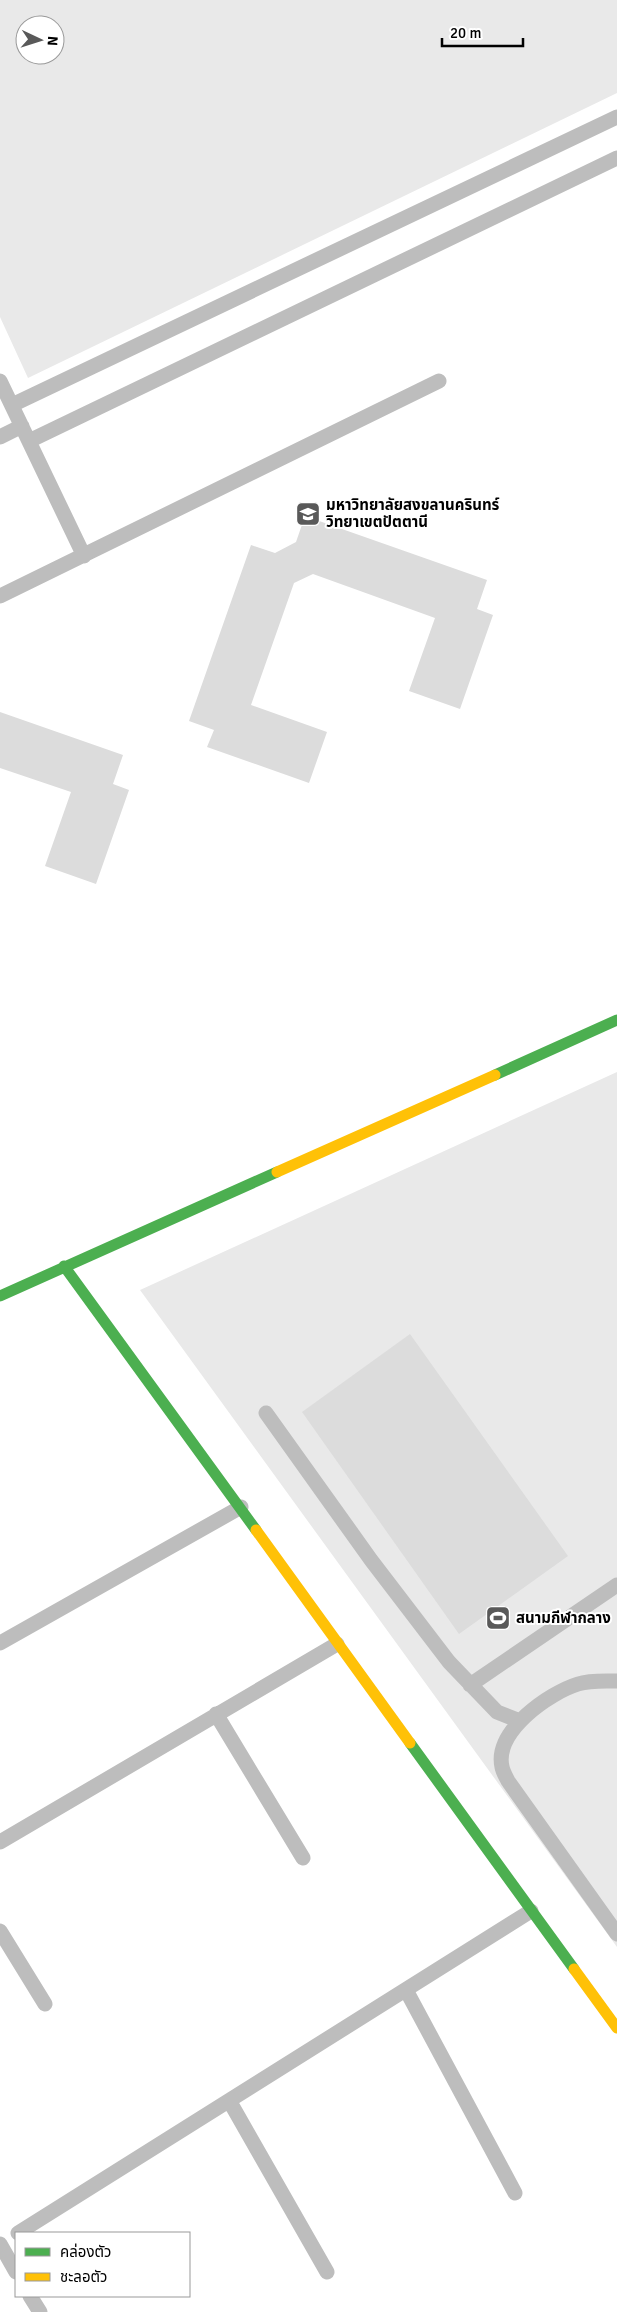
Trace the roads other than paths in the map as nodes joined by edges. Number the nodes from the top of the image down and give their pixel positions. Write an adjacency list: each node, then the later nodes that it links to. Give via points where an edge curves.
1 (617, 117): 5 (lane)
2 (617, 158): 8 (lane)
3 (0, 381): 5 (lane)
4 (439, 381): 9 (lane)
5 (12, 405): 6 (lane)
6 (22, 426): 7 (lane); 8 (lane)
7 (0, 437)
8 (29, 441): 9 (lane)
9 (84, 556): 10 (lane)
10 (0, 596)
11 (617, 1020): 12 (street)
12 (64, 1266): 13 (street); 15 (street)
13 (0, 1296)
14 (266, 1413): 20 (lane, via 371,1560)
15 (241, 1507): 17 (lane); 18 (street)
16 (617, 1585): 20 (lane)
17 (0, 1643)
18 (337, 1644): 21 (lane); 25 (street)
19 (617, 1681): 22 (lane, via 580,1683 558,1691)
20 (470, 1686): 22 (lane, via 497,1712)
21 (216, 1714): 23 (lane); 24 (lane)
22 (520, 1722): 27 (lane, via 506,1740 502,1754 505,1774)
23 (0, 1842)
24 (303, 1858)
25 (531, 1911): 28 (lane); 30 (street)
26 (0, 1931): 29 (lane)
27 (617, 1934)
28 (406, 1990): 31 (lane); 32 (lane)
29 (46, 2004)
30 (617, 2028)
31 (230, 2102): 33 (lane); 37 (lane)
32 (515, 2193)
33 (20, 2232)
34 (15, 2235): 35 (lane)
35 (0, 2244): 36 (lane)
36 (15, 2270)
37 (327, 2272)
38 (31, 2297): 39 (lane)
39 (40, 2312)

